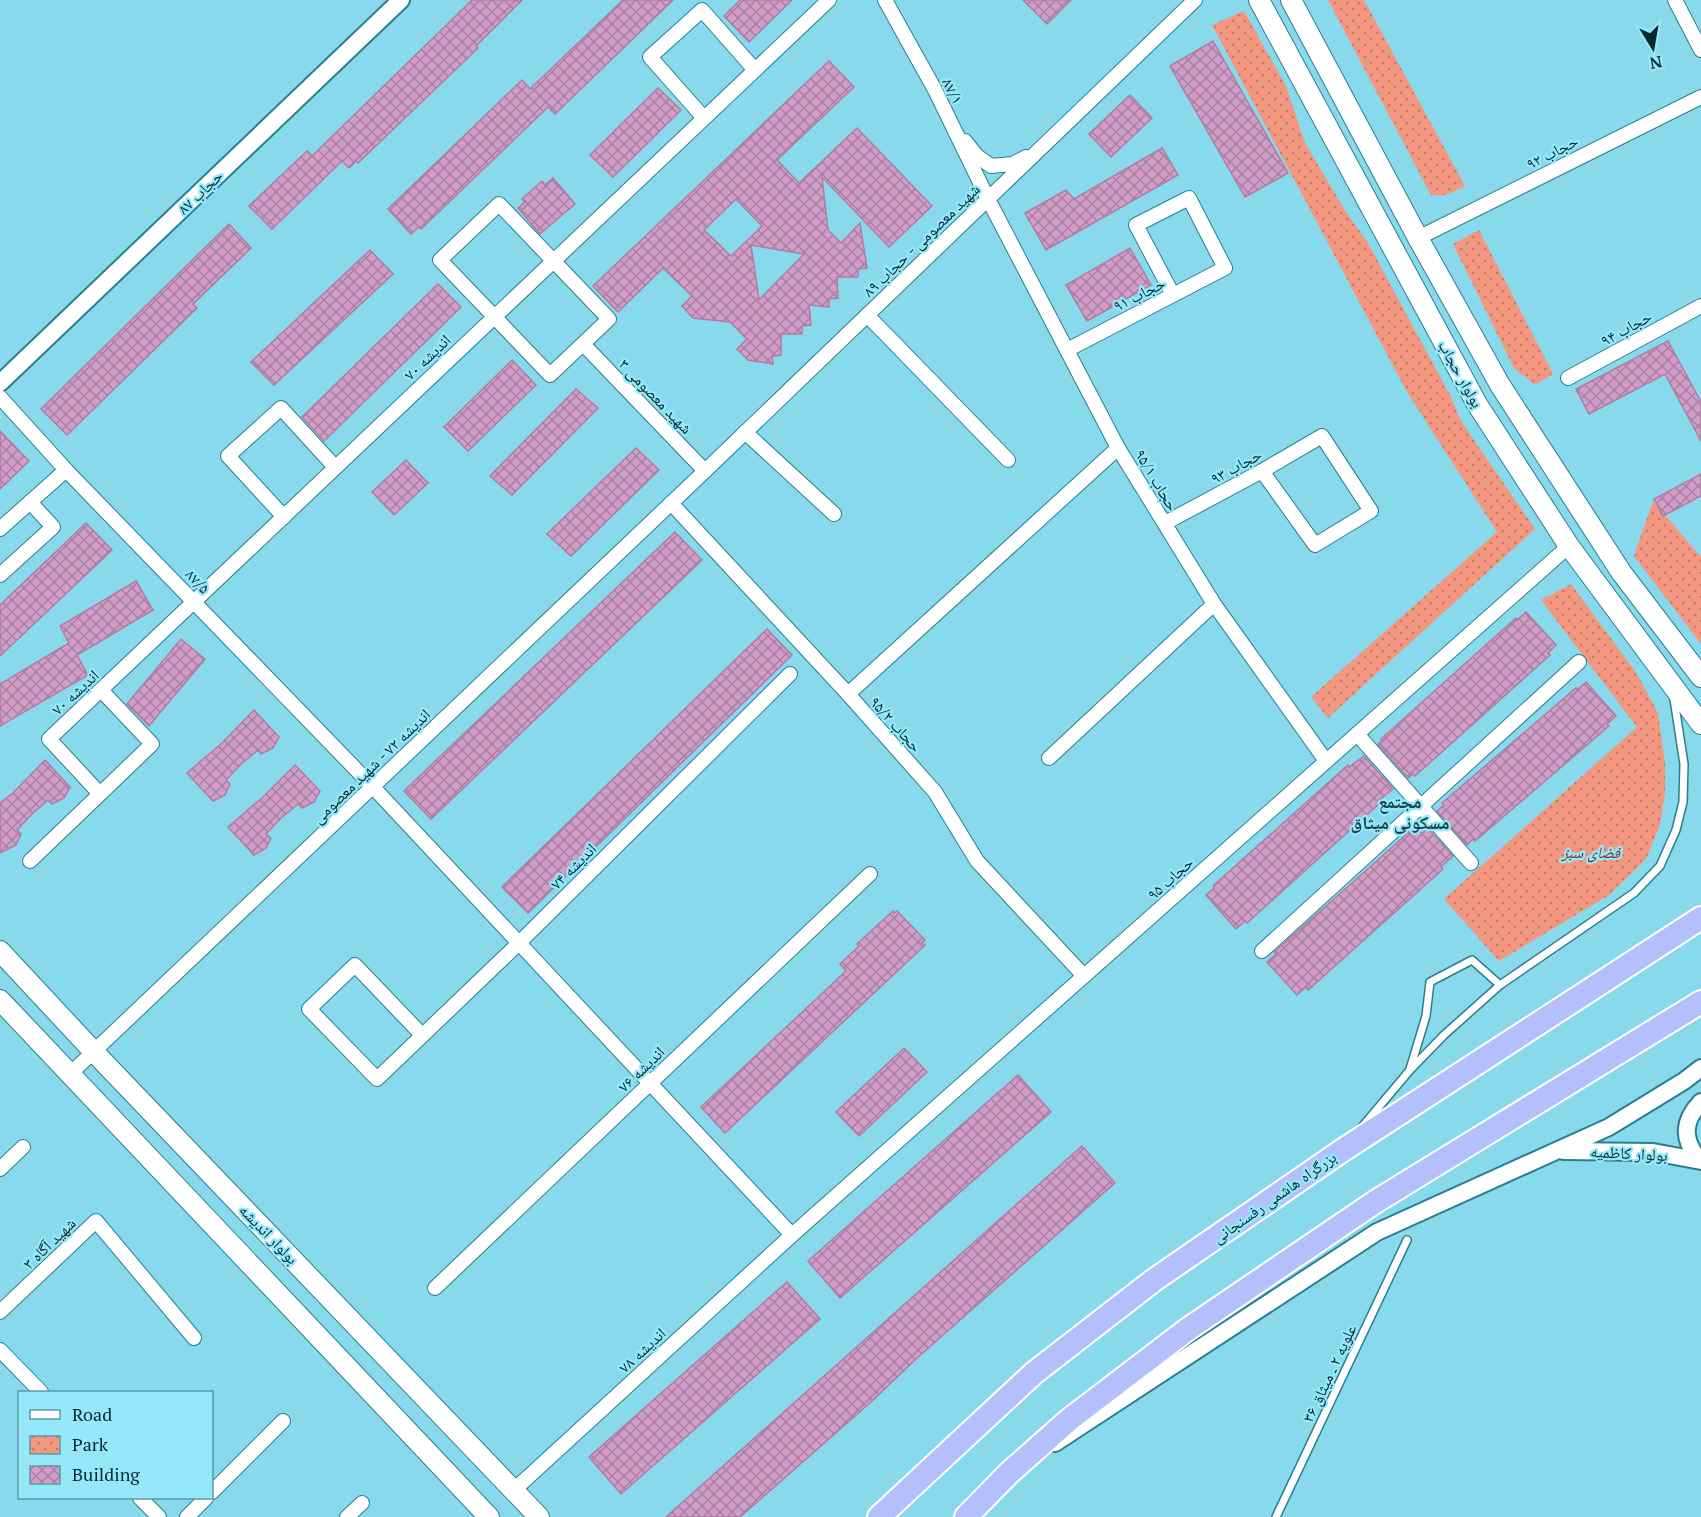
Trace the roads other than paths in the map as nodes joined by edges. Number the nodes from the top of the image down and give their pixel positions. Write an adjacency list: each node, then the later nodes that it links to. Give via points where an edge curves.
1 (401, 0): 24 (street, حجاب ۸۷)
2 (829, 0): 9 (street, اندیشه ۷۰)
3 (885, 0): 12 (street, ۸۷/۱)
4 (1195, 0): 13 (street, شهید معصومی - حجاب ۸۹)
5 (1259, 0): 39 (main road, بولوار حجاب, via 1477,404)
6 (1291, 0): 15 (main road, بولوار حجاب)
7 (1675, 0): 8 (street)
8 (1701, 50)
9 (755, 70): 11 (street, اندیشه ۷۰); 11 (street, via 702,10 650,57)
10 (1701, 97): 15 (street, حجاب ۹۲)
11 (704, 118): 16 (street, اندیشه ۷۰)
12 (952, 127): 13 (street, via 991,166 1013,164); 14 (street, ۸۷/۱)
13 (1039, 150): 14 (street, شهید معصومی - حجاب ۸۹)
14 (987, 199): 19 (street, شهید معصومی - حجاب ۸۹); 22 (street, حجاب ۹۵/۱)
15 (1418, 238): 45 (main road, بولوار حجاب, via 1506,395 1621,572)
16 (553, 260): 20 (street, اندیشه ۷۰); 20 (street, via 499,204 448,252 440,260); 21 (street, via 609,319)
17 (1173, 295): 17 (street, حجاب ۹۱, via 1225,268 1189,198 1136,225); 22 (street, حجاب ۹۱)
18 (1701, 306): 23 (street, حجاب ۹۴)
19 (867, 315): 26 (street, شهید معصومی - حجاب ۸۹); 28 (street)
20 (494, 316): 21 (street, via 550,375); 29 (street, اندیشه ۷۰)
21 (583, 344): 31 (street, شهید معصومی ۳)
22 (1067, 350): 27 (street, حجاب ۹۵/۱)
23 (1568, 378)
24 (0, 383)
25 (0, 397): 30 (street, ۸۷/۵)
26 (745, 432): 31 (street, شهید معصومی - حجاب ۸۹); 35 (street)
27 (1119, 448): 37 (street, حجاب ۹۵/۱); 48 (street)
28 (1008, 460)
29 (335, 467): 36 (street, اندیشه ۷۰); 36 (street, via 281,408 228,456)
30 (66, 470): 33 (street); 41 (street, ۸۷/۵)
31 (705, 471): 34 (street, شهید معصومی - حجاب ۸۹)
32 (1262, 471): 32 (street, حجاب ۹۳, via 1322,436 1371,511 1315,545); 37 (street, حجاب ۹۳)
33 (30, 502): 38 (street); 40 (street, via 53,527)
34 (671, 503): 48 (street, حجاب ۹۵/۲); 53 (street, اندیشه ۷۲ - شهید معصومی)
35 (834, 514)
36 (284, 517): 41 (street, اندیشه ۷۰)
37 (1165, 523): 42 (street, حجاب ۹۵/۱)
38 (0, 529)
39 (1569, 546): 46 (main road, بولوار حجاب); 50 (street, حجاب ۹۵)
40 (0, 575)
41 (195, 601): 47 (street, اندیشه ۷۰); 53 (street, ۸۷/۵)
42 (1214, 604): 51 (street); 52 (street, حجاب ۹۵/۱)
43 (1579, 662): 55 (street)
44 (790, 674): 60 (street, اندیشه ۷۴)
45 (1701, 677)
46 (1672, 684): 49 (main road, بولوار حجاب); 64 (lane, via 1684,764 1683,802 1660,866 1634,893)
47 (101, 690): 54 (street, via 152,744); 54 (street, اندیشه ۷۰, via 49,739)
48 (848, 694): 63 (street, حجاب ۹۵/۲, via 934,792 976,861)
49 (1701, 724)
50 (1357, 734): 52 (street, حجاب ۹۵); 55 (street)
51 (1049, 758)
52 (1326, 761): 63 (street, حجاب ۹۵)
53 (373, 787): 60 (street, ۸۷/۵); 68 (street, اندیشه ۷۲ - شهید معصومی)
54 (100, 794): 56 (street)
55 (1420, 806): 57 (street); 62 (street)
56 (30, 861)
57 (1471, 863)
58 (870, 874): 72 (street, اندیشه ۷۶)
59 (1697, 917): 75 (highway, بزرگراه هاشمی رفسنجانی)
60 (519, 943): 67 (street, اندیشه ۷۴); 72 (street, ۸۷/۵)
61 (0, 951): 68 (main road, بولوار اندیشه)
62 (1262, 951)
63 (1084, 976): 79 (street, حجاب ۹۵)
64 (1500, 985): 70 (lane); 70 (lane, via 1472,960 1430,982 1426,1016)
65 (0, 1000): 71 (main road)
66 (1701, 1002): 87 (highway, via 1365,1208 1188,1329 1070,1419)
67 (422, 1035): 67 (street, اندیشه ۷۴, via 376,1079 309,1009 355,965)
68 (94, 1052): 71 (street, اندیشه ۷۲ - شهید معصومی); 88 (main road, بولوار اندیشه)
69 (1701, 1068): 76 (street, via 1609,1127)
70 (1410, 1070): 75 (lane)
71 (69, 1075): 93 (main road)
72 (650, 1083): 79 (street, ۸۷/۵); 81 (street, اندیشه ۷۶)
73 (1701, 1102): 77 (street, via 1692,1112 1686,1137)
74 (23, 1148): 78 (street)
75 (1342, 1149): 98 (highway, بزرگراه هاشمی رفسنجانی, via 1154,1280 1034,1373)
76 (1556, 1151): 77 (street, بولوار کاظمیه, via 1653,1152); 87 (street, via 1377,1232)
77 (1700, 1160)
78 (0, 1169)
79 (792, 1235): 88 (street, اندیشه ۷۸)
80 (1407, 1239): 100 (lane, علویه ۲ ـ میثاق ۳۶)
81 (435, 1288)
82 (0, 1312): 83 (street, شهید آگاه ۳, via 96,1221)
83 (194, 1338)
84 (0, 1350): 85 (street)
85 (40, 1391)
86 (283, 1421): 89 (street)
87 (1009, 1473): 99 (highway)
88 (514, 1490): 97 (main road, بولوار اندیشه)
89 (213, 1491)
90 (143, 1499): 94 (street)
91 (204, 1499): 95 (street)
92 (362, 1503): 96 (street)
93 (486, 1516)
94 (159, 1517)
95 (187, 1517)
96 (347, 1517)
97 (539, 1517)
98 (879, 1517)
99 (966, 1517)
100 (1276, 1517)

